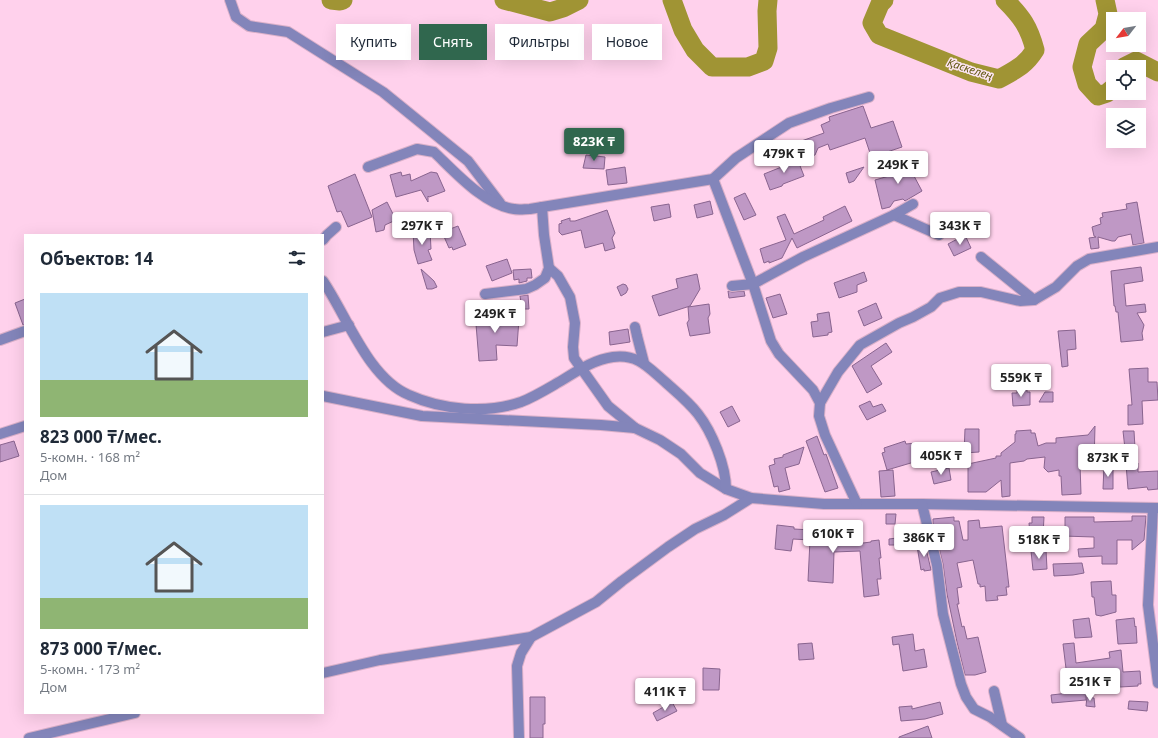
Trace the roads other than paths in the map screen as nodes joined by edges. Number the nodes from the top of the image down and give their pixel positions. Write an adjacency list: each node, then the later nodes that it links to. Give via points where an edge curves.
1 (230, 0): 6 (street, via 236,17 249,26 288,32 383,92 468,161)
2 (869, 97): 4 (street, via 789,123 736,158)
3 (368, 167): 6 (street, via 417,149 434,152 482,196)
4 (713, 179): 7 (street); 16 (street)
5 (913, 204): 8 (street)
6 (502, 206): 7 (street, via 514,210)
7 (542, 207): 14 (street)
8 (894, 215): 10 (street); 16 (street, via 803,257)
9 (336, 227): 11 (street)
10 (939, 235)
11 (324, 239)
12 (1158, 247): 19 (street, via 1089,259 1077,266 1056,287)
13 (981, 257): 19 (street)
14 (549, 268): 18 (street, via 545,278 526,289); 26 (street, via 558,276 570,297 575,323 574,358)
15 (324, 283): 20 (street)
16 (753, 284): 17 (street); 28 (street, via 771,341 779,354 813,390)
17 (732, 286)
18 (485, 294)
19 (1034, 300): 28 (street, via 1020,302 981,292 959,292 940,298 914,317 860,345 838,372)
20 (349, 325): 23 (street); 26 (street, via 372,363 389,384 408,395 449,407 495,408 522,402)
21 (636, 327): 25 (street)
22 (24, 331): 24 (street)
23 (324, 332)
24 (0, 340)
25 (644, 363): 26 (street, via 613,357); 32 (street, via 682,396 698,414 723,464)
26 (580, 368): 30 (street, via 608,406)
27 (324, 396): 30 (street, via 422,416)
28 (820, 403): 34 (street, via 819,416 825,435)
29 (24, 426): 31 (street)
30 (635, 428): 32 (street, via 681,454 700,473)
31 (0, 434)
32 (726, 489): 33 (street)
33 (751, 498): 34 (street); 37 (street, via 672,544 596,602)
34 (858, 504): 35 (street)
35 (922, 504): 36 (street); 43 (street, via 937,565 943,614 961,684 974,709)
36 (1156, 508): 38 (street, via 1148,605)
37 (531, 637): 39 (street, via 380,660); 45 (street, via 521,653 517,666)
38 (1156, 657): 40 (street)
39 (324, 673)
40 (1158, 683)
41 (994, 691): 43 (street)
42 (131, 714): 44 (street)
43 (1002, 725): 46 (street)
44 (29, 738)
45 (518, 738)
46 (1020, 738)

